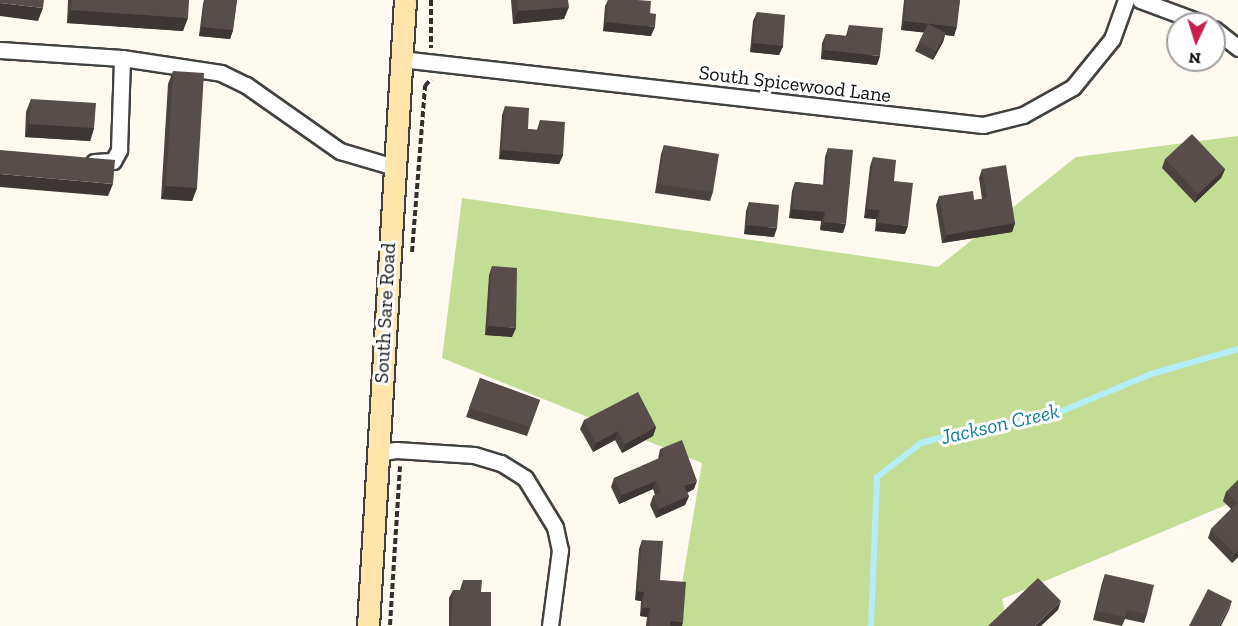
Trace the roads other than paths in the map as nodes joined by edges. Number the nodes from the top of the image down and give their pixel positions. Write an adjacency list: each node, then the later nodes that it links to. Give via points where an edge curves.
1 (405, 0): 9 (main road, South Sare Road)
2 (1126, 0): 9 (street, South Spicewood Lane, via 1112,39 1073,87 1023,116 983,125)
3 (1140, 0): 4 (street)
4 (1172, 12)
5 (1226, 38): 6 (street)
6 (1238, 48)
7 (0, 50): 8 (street)
8 (122, 58): 10 (street, via 119,150 113,160); 11 (street, via 221,73 246,85 340,151)
9 (401, 59): 11 (main road, South Sare Road)
10 (81, 161)
11 (394, 167): 12 (main road, South Sare Road)
12 (387, 451): 13 (main road, South Sare Road); 14 (street, via 474,455 501,463 525,478 555,527 560,550)
13 (368, 626)
14 (550, 626)

